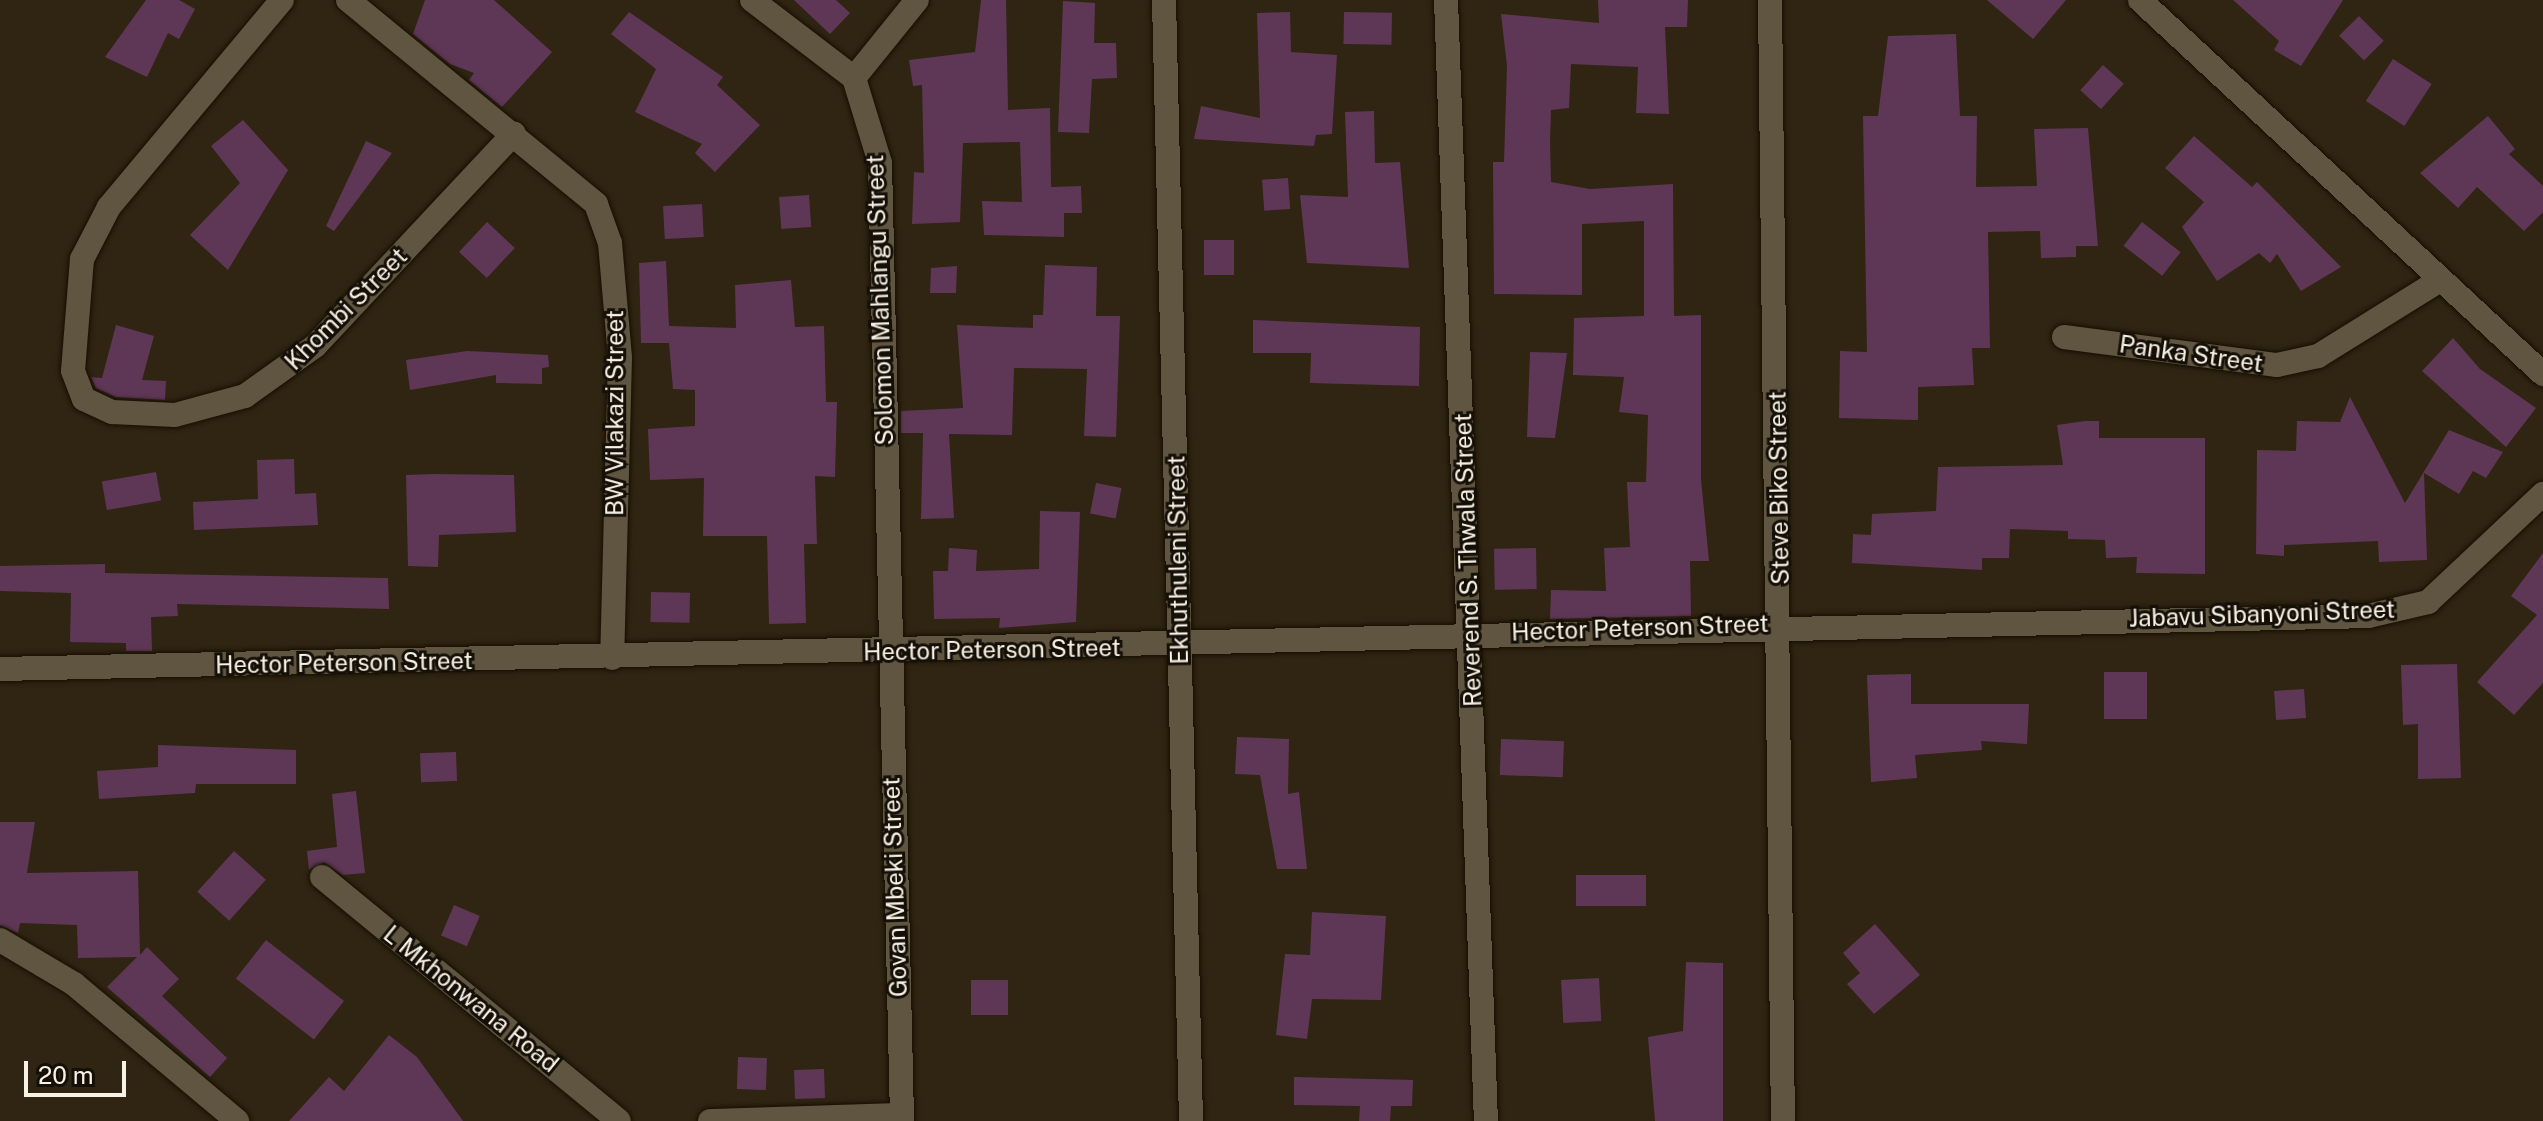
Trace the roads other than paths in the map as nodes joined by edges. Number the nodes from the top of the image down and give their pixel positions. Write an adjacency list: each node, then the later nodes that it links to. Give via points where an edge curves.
1 (282, 0): 10 (street, Khombi Street, via 109,207 82,259 73,371 84,399 112,412 175,415 245,396 315,346)
2 (348, 0): 10 (street, BW Vilakazi Street)
3 (752, 0): 9 (street)
4 (917, 0): 9 (street)
5 (1164, 0): 18 (street, Ekhuthuleni Street)
6 (1446, 0): 17 (street, Reverend S. Thwala Street)
7 (1770, 0): 16 (street, Steve Biko Street)
8 (2140, 0): 11 (street)
9 (854, 78): 19 (street, Solomon Mahlangu Street, via 880,163)
10 (514, 133): 20 (street, BW Vilakazi Street, via 596,204 610,243 620,358)
11 (2440, 280): 12 (street, Panka Street, via 2318,356 2277,365); 13 (street)
12 (2064, 337)
13 (2543, 374)
14 (2543, 494): 15 (street, Jabavu Sibanyoni Street, via 2461,579 2410,609)
15 (1984, 620): 16 (street, Hector Peterson Street)
16 (1782, 624): 17 (street, Hector Peterson Street); 30 (street, Steve Biko Street)
17 (1471, 634): 18 (street, Hector Peterson Street); 29 (street, Reverend S. Thwala Street)
18 (1180, 646): 19 (street, Hector Peterson Street); 28 (street, Ekhuthuleni Street)
19 (888, 654): 20 (street, Hector Peterson Street); 24 (street, Govan Mbeki Street)
20 (612, 658): 21 (street, Hector Peterson Street)
21 (0, 669)
22 (322, 877): 26 (street, L Mkhonwana Road)
23 (0, 940): 25 (street, via 74,984)
24 (902, 1118): 27 (street)
25 (237, 1121)
26 (619, 1121)
27 (710, 1121)
28 (1191, 1121)
29 (1486, 1121)
30 (1783, 1121)

